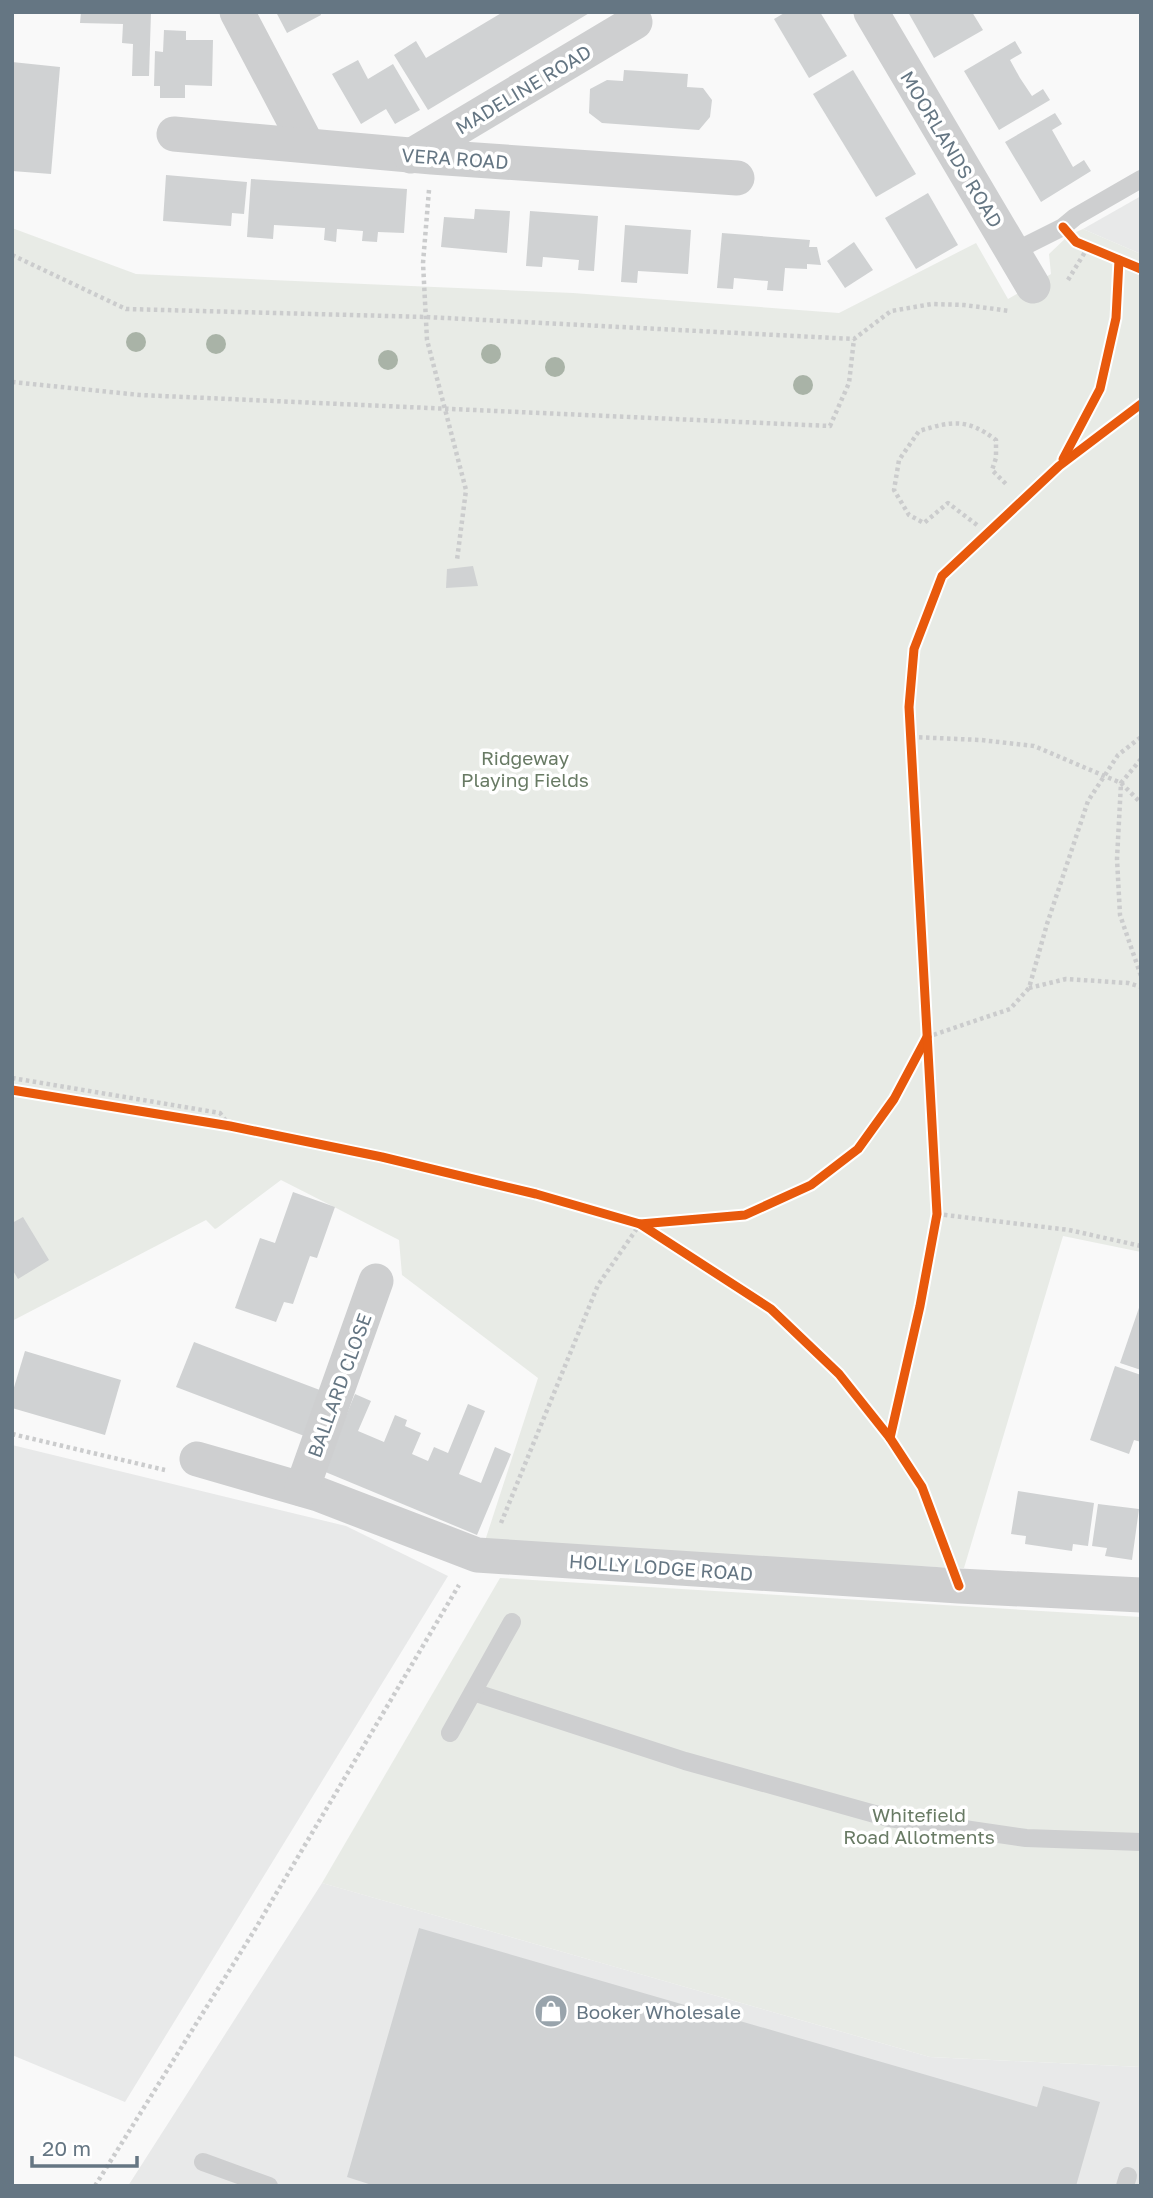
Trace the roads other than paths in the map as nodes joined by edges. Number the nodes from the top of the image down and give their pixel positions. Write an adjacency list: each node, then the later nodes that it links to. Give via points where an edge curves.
1 (237, 12): 5 (street)
2 (871, 12): 9 (street, MOORLANDS ROAD)
3 (635, 22): 6 (street, MADELINE ROAD)
4 (174, 134): 5 (street, VERA ROAD)
5 (307, 145): 6 (street, VERA ROAD)
6 (421, 157): 7 (street, VERA ROAD)
7 (737, 178)
8 (1141, 179): 9 (lane)
9 (1013, 252): 10 (street, MOORLANDS ROAD)
10 (1037, 295)
11 (376, 1281): 13 (street, BALLARD CLOSE)
12 (197, 1459): 13 (street, HOLLY LODGE ROAD)
13 (302, 1489): 14 (street, HOLLY LODGE ROAD, via 477,1555)
14 (1141, 1595)
15 (512, 1622): 16 (lane)
16 (473, 1692): 17 (lane); 18 (lane, via 685,1761 889,1818 1026,1838)
17 (450, 1733)
18 (1141, 1842)
19 (203, 2162): 20 (lane)
20 (269, 2186)

